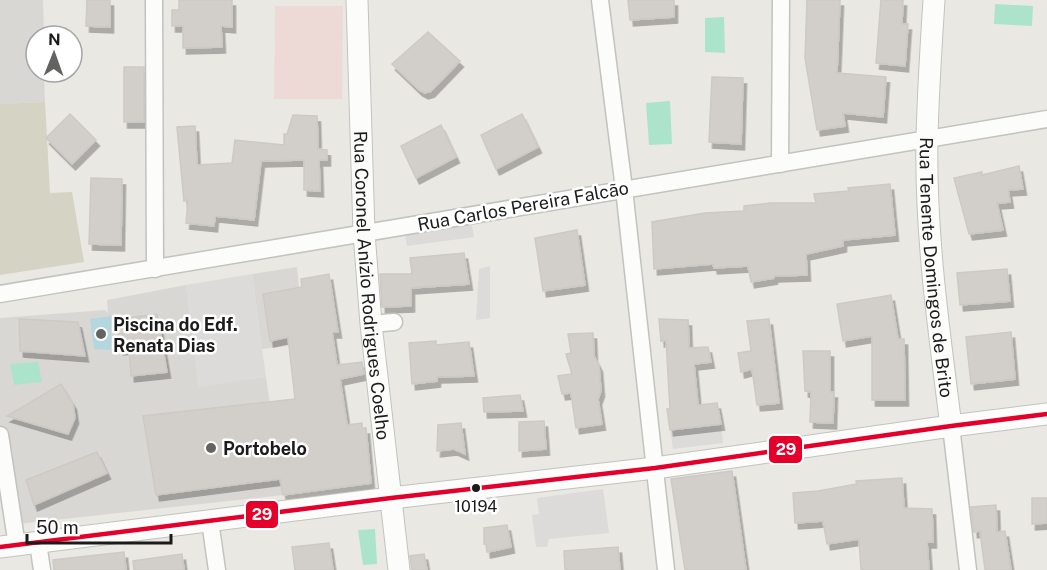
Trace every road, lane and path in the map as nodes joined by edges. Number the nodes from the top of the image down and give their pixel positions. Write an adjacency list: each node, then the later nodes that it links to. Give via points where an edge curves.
1 (154, 0): 11 (street)
2 (357, 0): 10 (street, Rua Coronel Anízio Rodrigues Coelho)
3 (600, 0): 9 (street)
4 (780, 0): 8 (street)
5 (934, 0): 7 (street, Rua Tenente Domingos de Brito)
6 (1047, 119): 7 (street, Rua Carlos Pereira Falcão)
7 (927, 139): 8 (street, Rua Carlos Pereira Falcão); 16 (street, Rua Tenente Domingos de Brito, via 933,273)
8 (780, 164): 9 (street, Rua Carlos Pereira Falcão)
9 (624, 189): 10 (street, Rua Carlos Pereira Falcão); 18 (street)
10 (364, 233): 11 (street, Rua Carlos Pereira Falcão); 14 (street, Rua Coronel Anízio Rodrigues Coelho)
11 (155, 269): 12 (street, Rua Carlos Pereira Falcão)
12 (0, 294)
13 (394, 322): 14 (street)
14 (371, 324): 19 (street, Rua Coronel Anízio Rodrigues Coelho)
15 (1047, 414): 16 (street)
16 (951, 426): 18 (street); 27 (street, Rua Tenente Domingos de Brito)
17 (0, 435): 22 (street)
18 (655, 468): 19 (street); 26 (street)
19 (391, 498): 20 (street); 25 (street, Rua Coronel Anízio Rodrigues Coelho)
20 (210, 521): 21 (street); 24 (street)
21 (38, 543): 22 (street); 23 (street)
22 (8, 546)
23 (42, 570)
24 (217, 570)
25 (399, 570)
26 (666, 570)
27 (968, 570)

